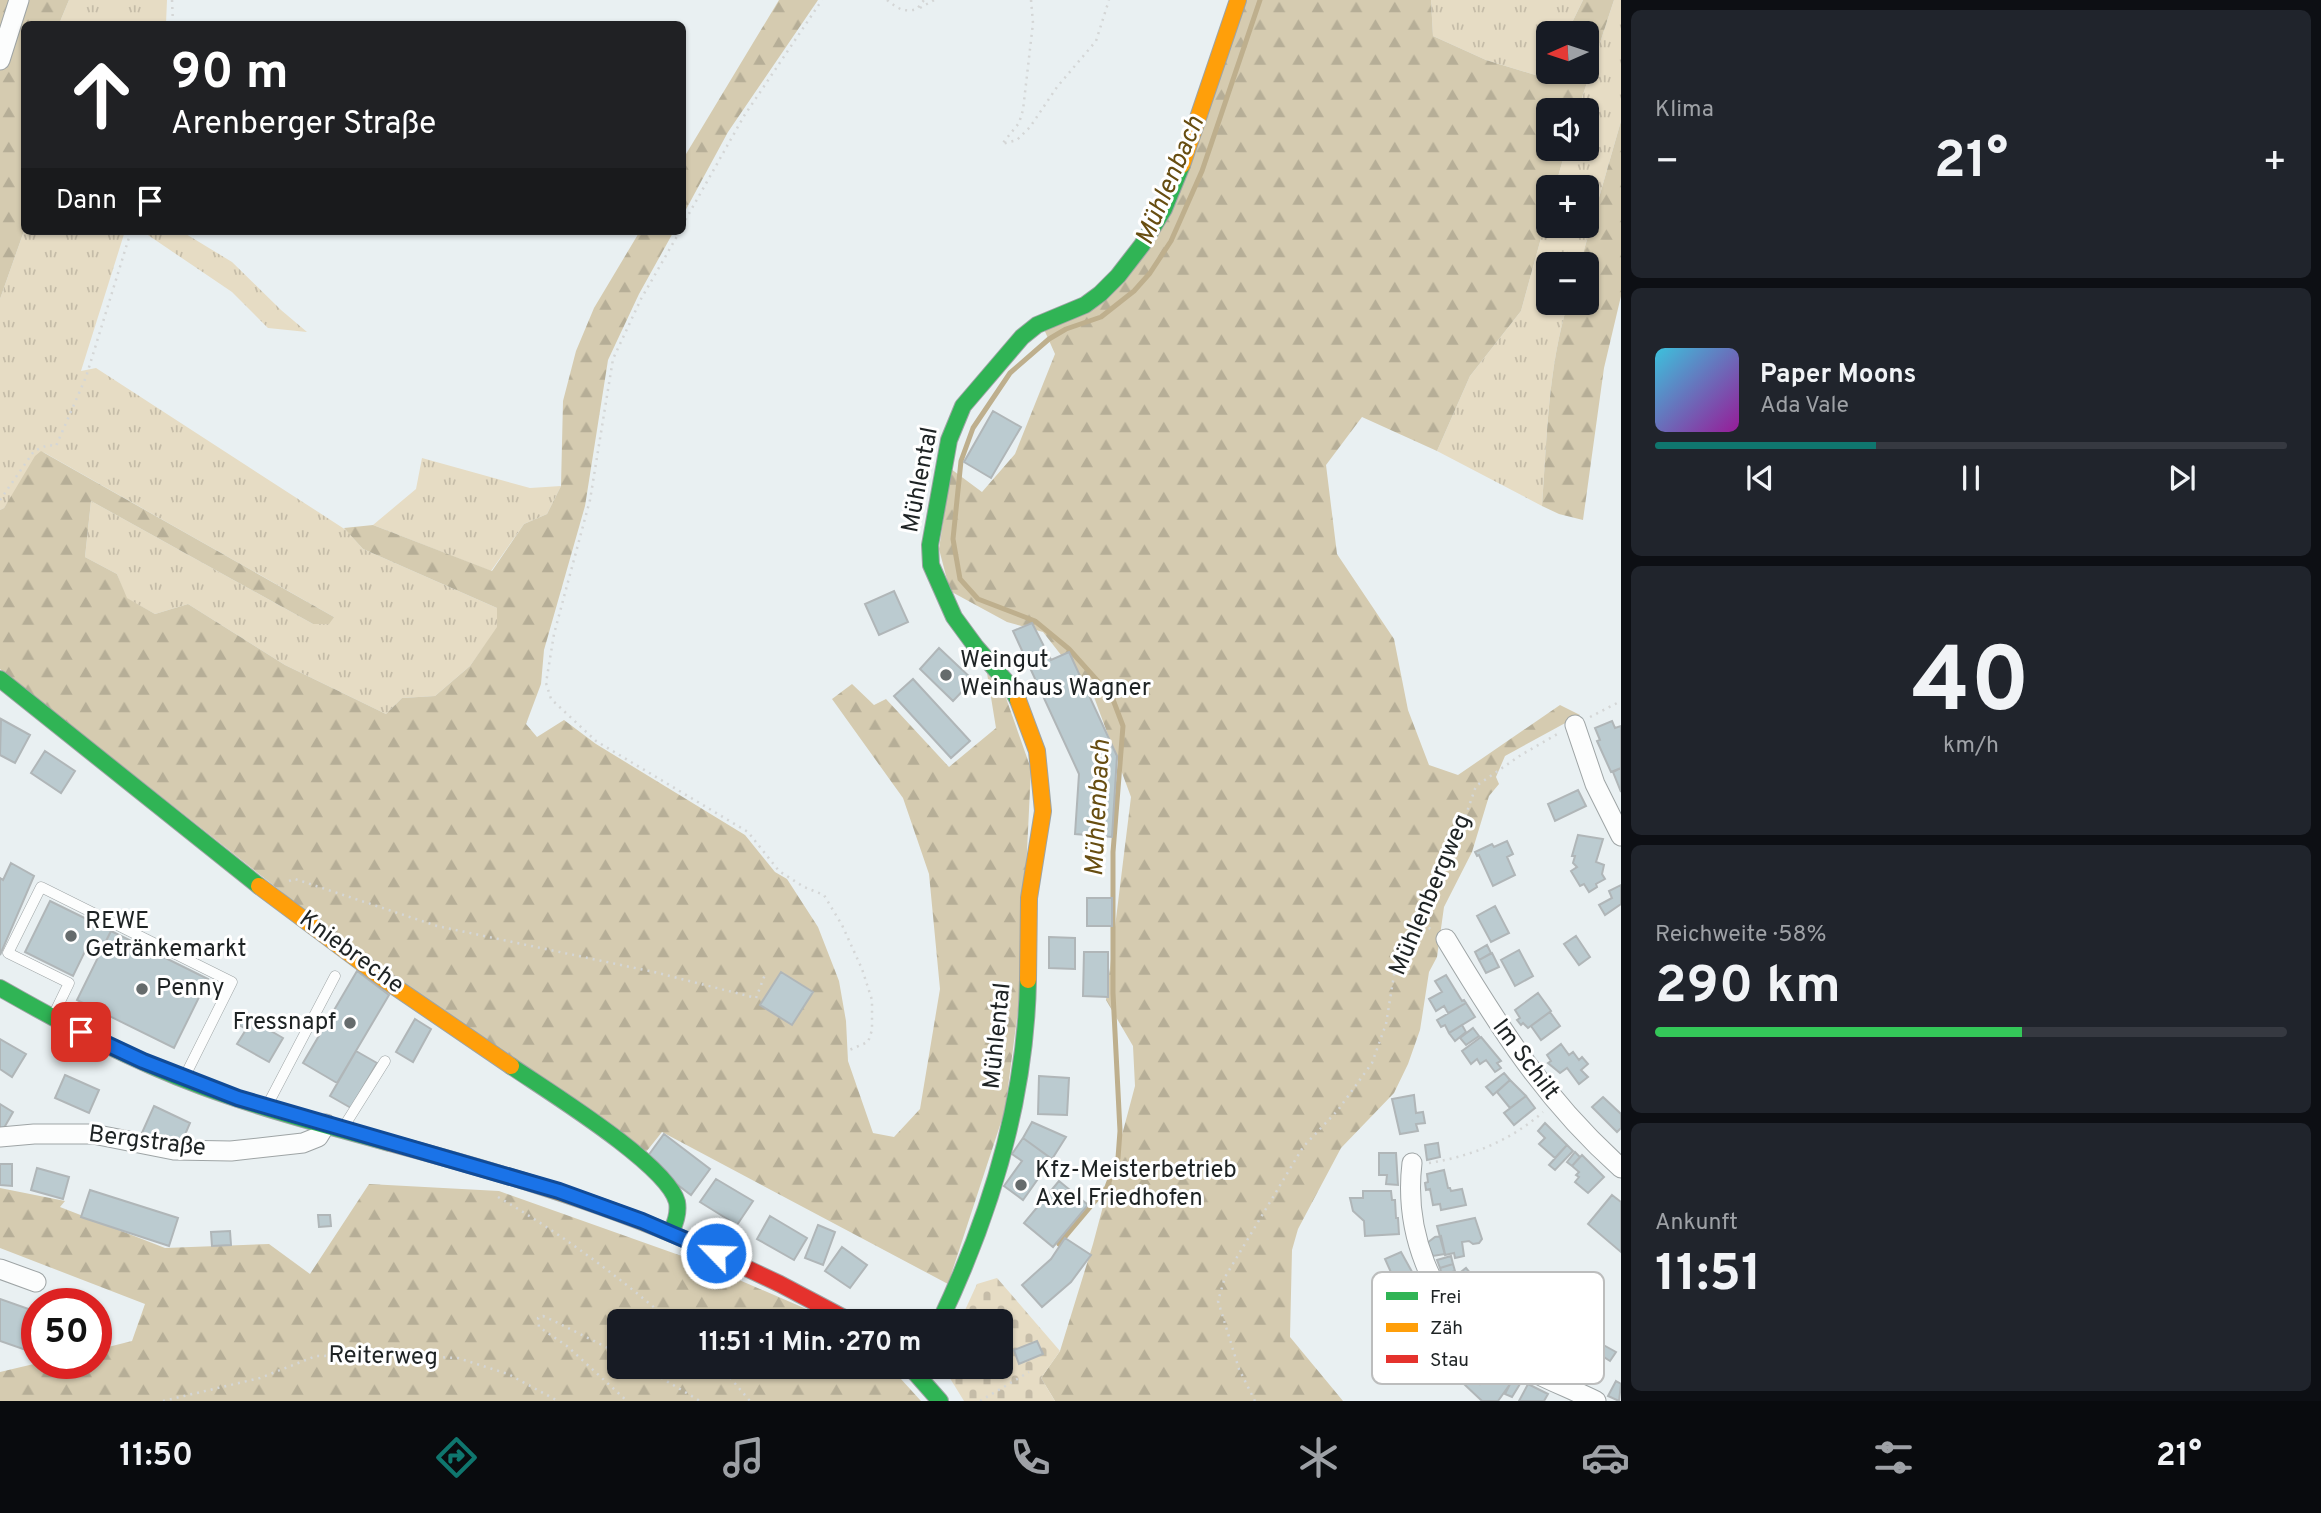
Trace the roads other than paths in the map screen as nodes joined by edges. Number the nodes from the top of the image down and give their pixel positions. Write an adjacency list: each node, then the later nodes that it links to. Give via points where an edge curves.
1 (19, 0): 3 (street)
2 (1238, 0): 23 (street, Mühlental, via 1181,169 1148,236 1100,294 1022,337 963,406 949,440 930,545 931,565 954,617 1023,709 1037,751 1043,804 1029,898 1027,1023 1017,1095 984,1219)
3 (0, 60)
4 (0, 679): 18 (street, Kniebreche, via 363,965 600,1126 641,1159 676,1199 678,1216)
5 (1575, 725): 6 (street, via 1595,784)
6 (1621, 836)
7 (1447, 939): 17 (street, Im Schilt, via 1524,1063 1573,1122)
8 (335, 976): 13 (lane)
9 (0, 988): 10 (street)
10 (53, 1017): 12 (street); 12 (lane, via 69,983 8,953 41,887 232,982)
11 (385, 1061): 14 (lane)
12 (184, 1078): 13 (street)
13 (266, 1108): 14 (street)
14 (334, 1126): 15 (street, Bergstraße, via 303,1143 231,1151 174,1150 85,1134); 18 (street, via 503,1174)
15 (0, 1137)
16 (1412, 1163): 20 (street, via 1411,1202 1420,1252)
17 (1621, 1168)
18 (671, 1233): 22 (street)
19 (0, 1269): 21 (street)
20 (1430, 1272)
21 (36, 1282)
22 (826, 1309)
23 (946, 1309)
24 (921, 1379): 26 (street)
25 (1561, 1384): 27 (street)
26 (940, 1401)
27 (1596, 1401)

